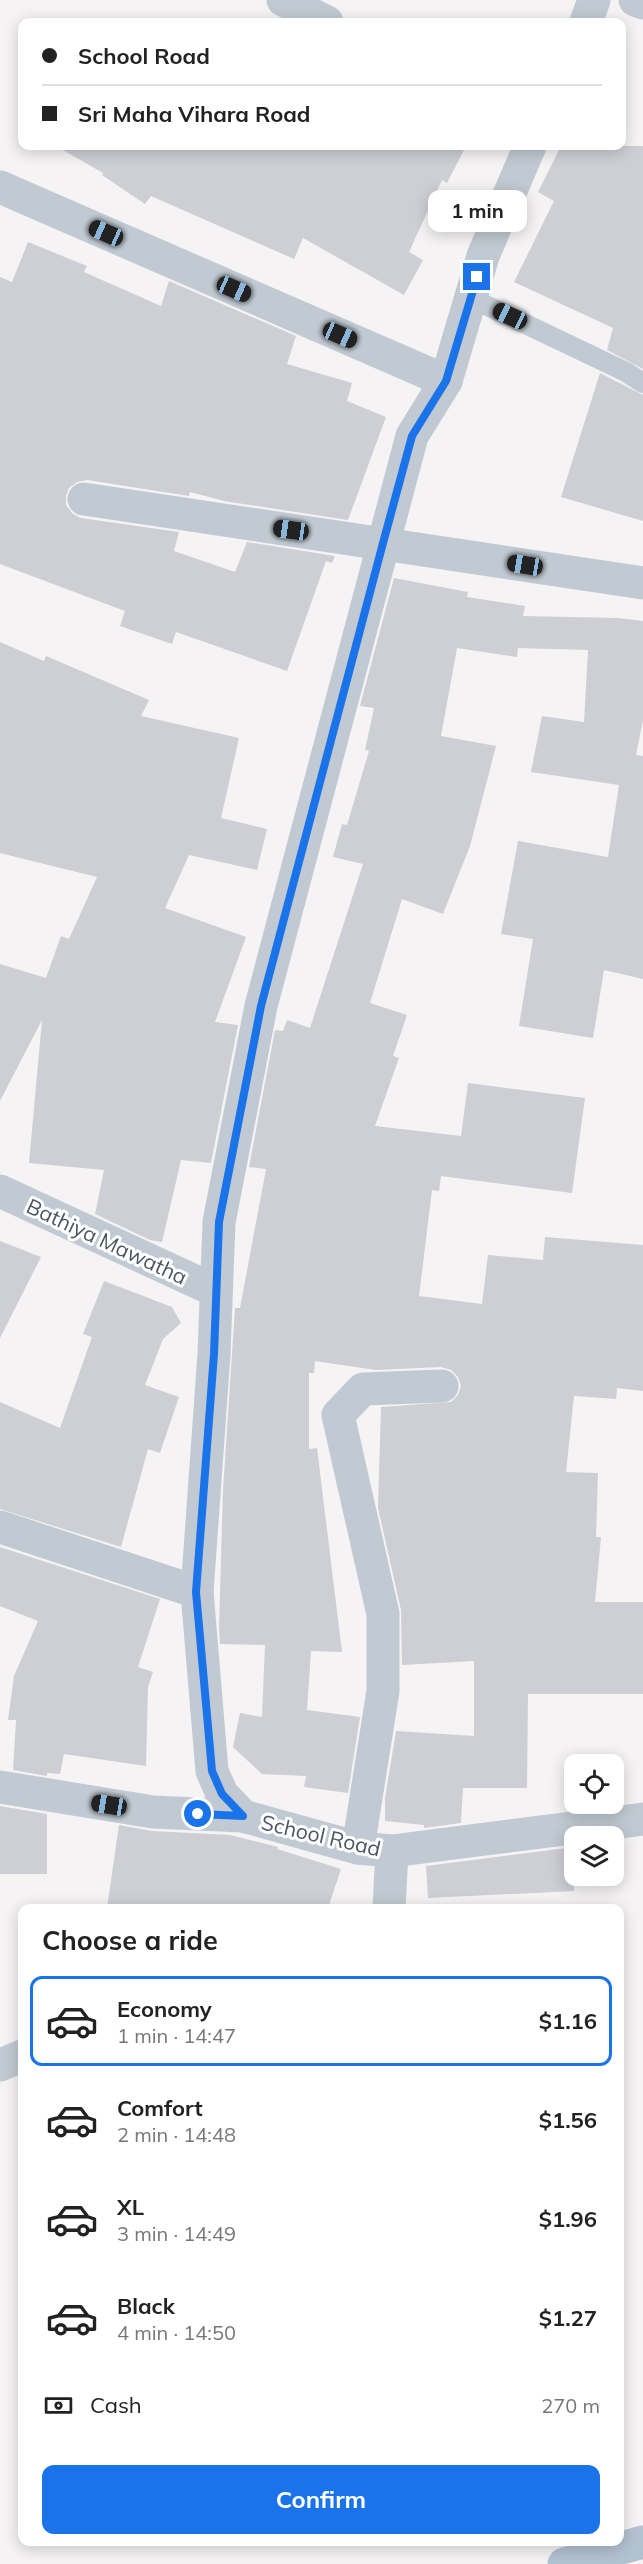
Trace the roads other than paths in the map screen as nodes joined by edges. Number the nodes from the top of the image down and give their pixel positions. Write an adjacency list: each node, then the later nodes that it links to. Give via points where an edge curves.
1 (283, 0): 5 (street)
2 (594, 0): 6 (street)
3 (636, 0): 4 (street)
4 (643, 3)
5 (319, 18)
6 (587, 18)
7 (528, 150): 9 (street, via 483,256)
8 (0, 187): 10 (street)
9 (471, 298): 10 (street); 11 (lane)
10 (446, 381): 13 (street, via 412,436)
11 (643, 383)
12 (84, 499): 13 (street)
13 (383, 543): 14 (street); 16 (street, via 261,1006 219,1222)
14 (643, 583)
15 (0, 1191): 16 (street, Bathiya Mawatha)
16 (214, 1290): 19 (street, via 214,1354)
17 (442, 1386): 23 (street, via 363,1389 338,1414 383,1614 383,1691)
18 (0, 1527): 19 (street)
19 (196, 1592): 21 (street, via 212,1771 222,1794)
20 (0, 1787): 21 (street, School Road, via 153,1812)
21 (243, 1816): 23 (street, School Road)
22 (643, 1819): 24 (street, School Road)
23 (358, 1848): 24 (street, School Road)
24 (392, 1851): 25 (street)
25 (389, 1904)
26 (18, 2058): 27 (street)
27 (0, 2065)
28 (643, 2542): 29 (main road)
29 (564, 2564)

